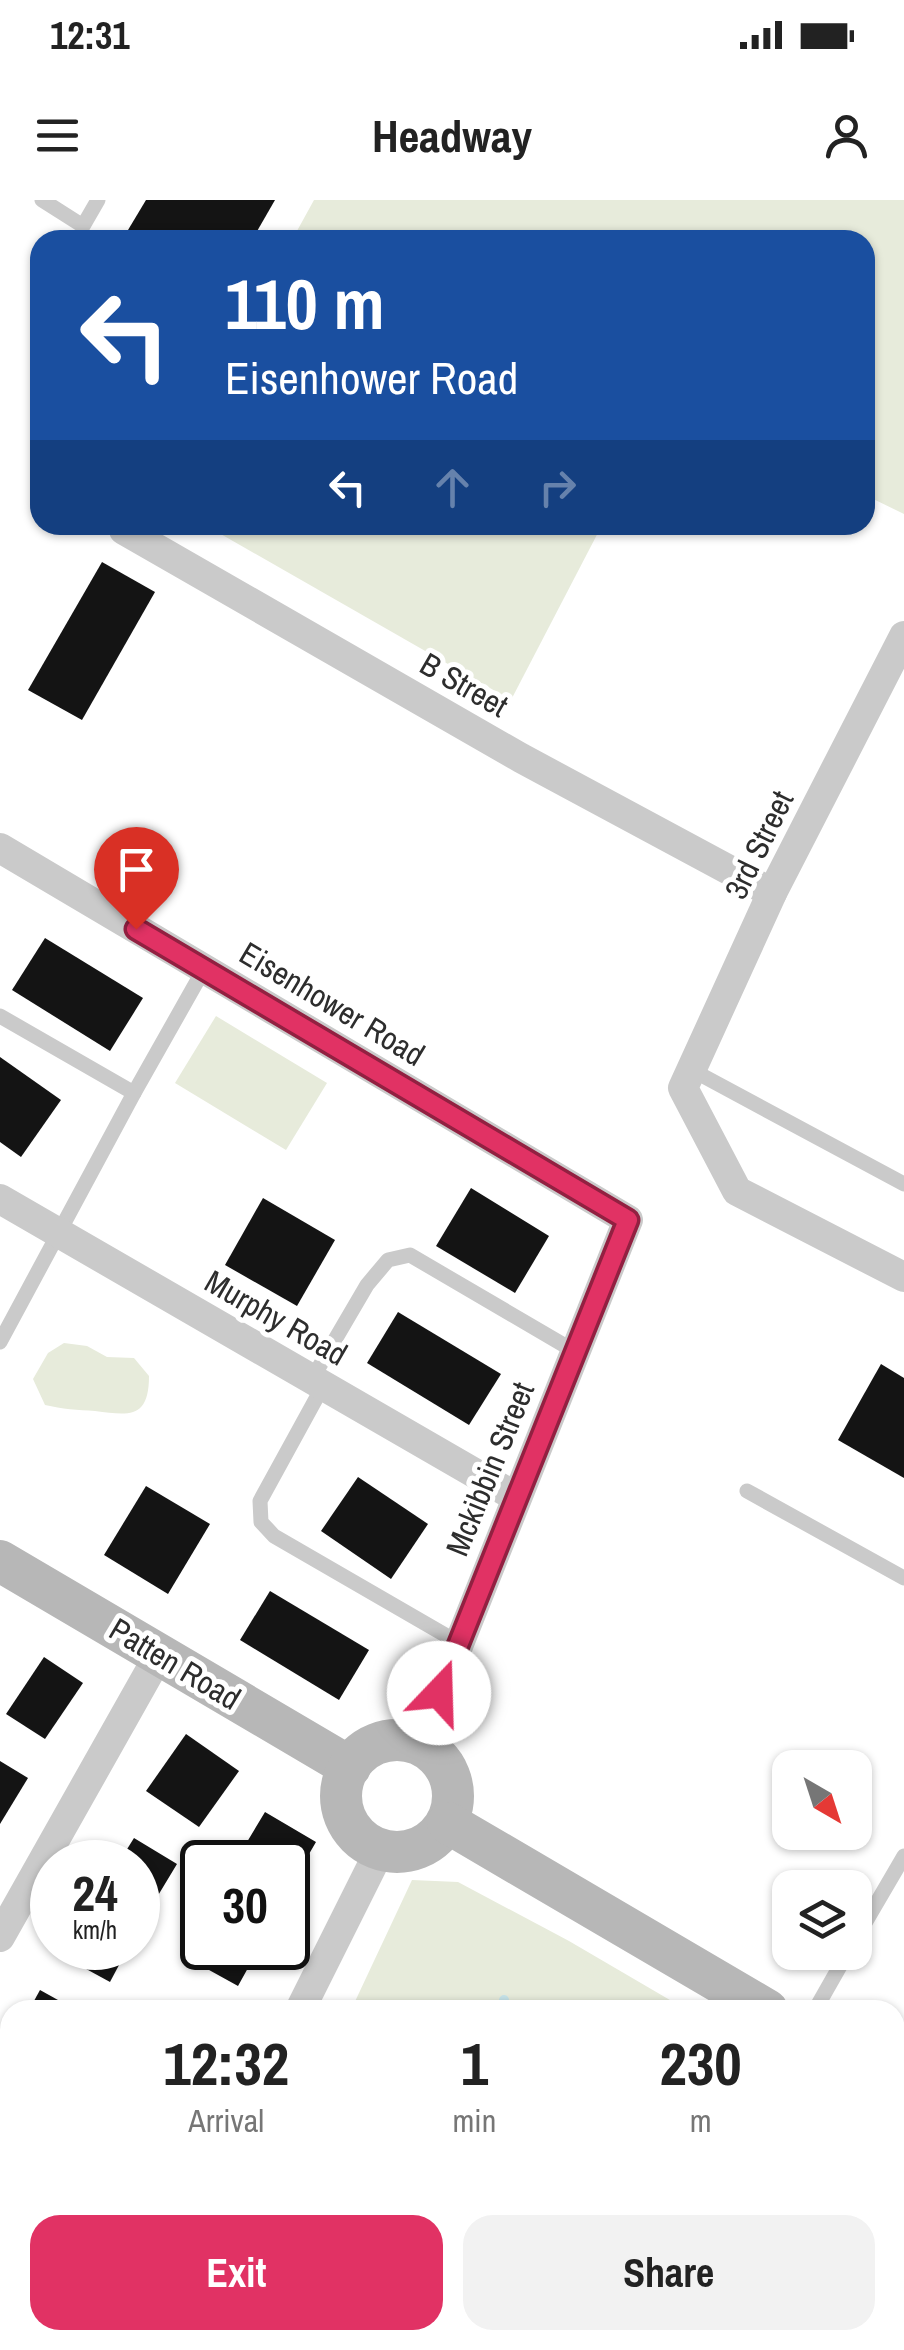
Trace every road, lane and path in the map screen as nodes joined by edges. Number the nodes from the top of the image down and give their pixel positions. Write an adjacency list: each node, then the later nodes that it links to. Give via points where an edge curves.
1 (42, 200): 3 (lane)
2 (98, 200): 4 (lane)
3 (76, 230)
4 (81, 230)
5 (133, 535): 8 (street, B Street)
6 (904, 636): 8 (street, 3rd Street)
7 (0, 848): 9 (street, Eisenhower Road)
8 (772, 893): 11 (street, 3rd Street)
9 (204, 970): 12 (lane); 15 (street, Eisenhower Road)
10 (0, 1016): 12 (lane)
11 (688, 1079): 13 (lane); 17 (street, via 737,1191)
12 (134, 1093): 16 (lane)
13 (904, 1184)
14 (0, 1199): 16 (street, Murphy Road)
15 (628, 1220): 19 (street, Mckibbin Street)
16 (60, 1234): 18 (lane); 20 (street, Murphy Road)
17 (904, 1277)
18 (0, 1342)
19 (574, 1352): 20 (lane, via 410,1256 388,1260 367,1284); 22 (street, Mckibbin Street)
20 (317, 1382): 22 (street, Murphy Road); 25 (lane, via 260,1501 260,1522)
21 (747, 1490): 24 (lane)
22 (516, 1497): 25 (street, Mckibbin Street)
23 (0, 1561): 26 (street, Patten Road)
24 (904, 1578)
25 (459, 1643): 27 (street, Mckibbin Street)
26 (159, 1655): 28 (street, Patten Road); 33 (street)
27 (419, 1744): 28 (street, via 384,1741); 29 (street, via 435,1753 454,1785)
28 (350, 1766): 30 (street, via 342,1811 363,1842)
29 (448, 1823): 30 (street, via 419,1849); 36 (street)
30 (380, 1850): 35 (street)
31 (904, 1856): 32 (lane)
32 (872, 1911)
33 (0, 1938)
34 (838, 1970): 37 (lane)
35 (305, 2000)
36 (750, 2000)
37 (821, 2000)

